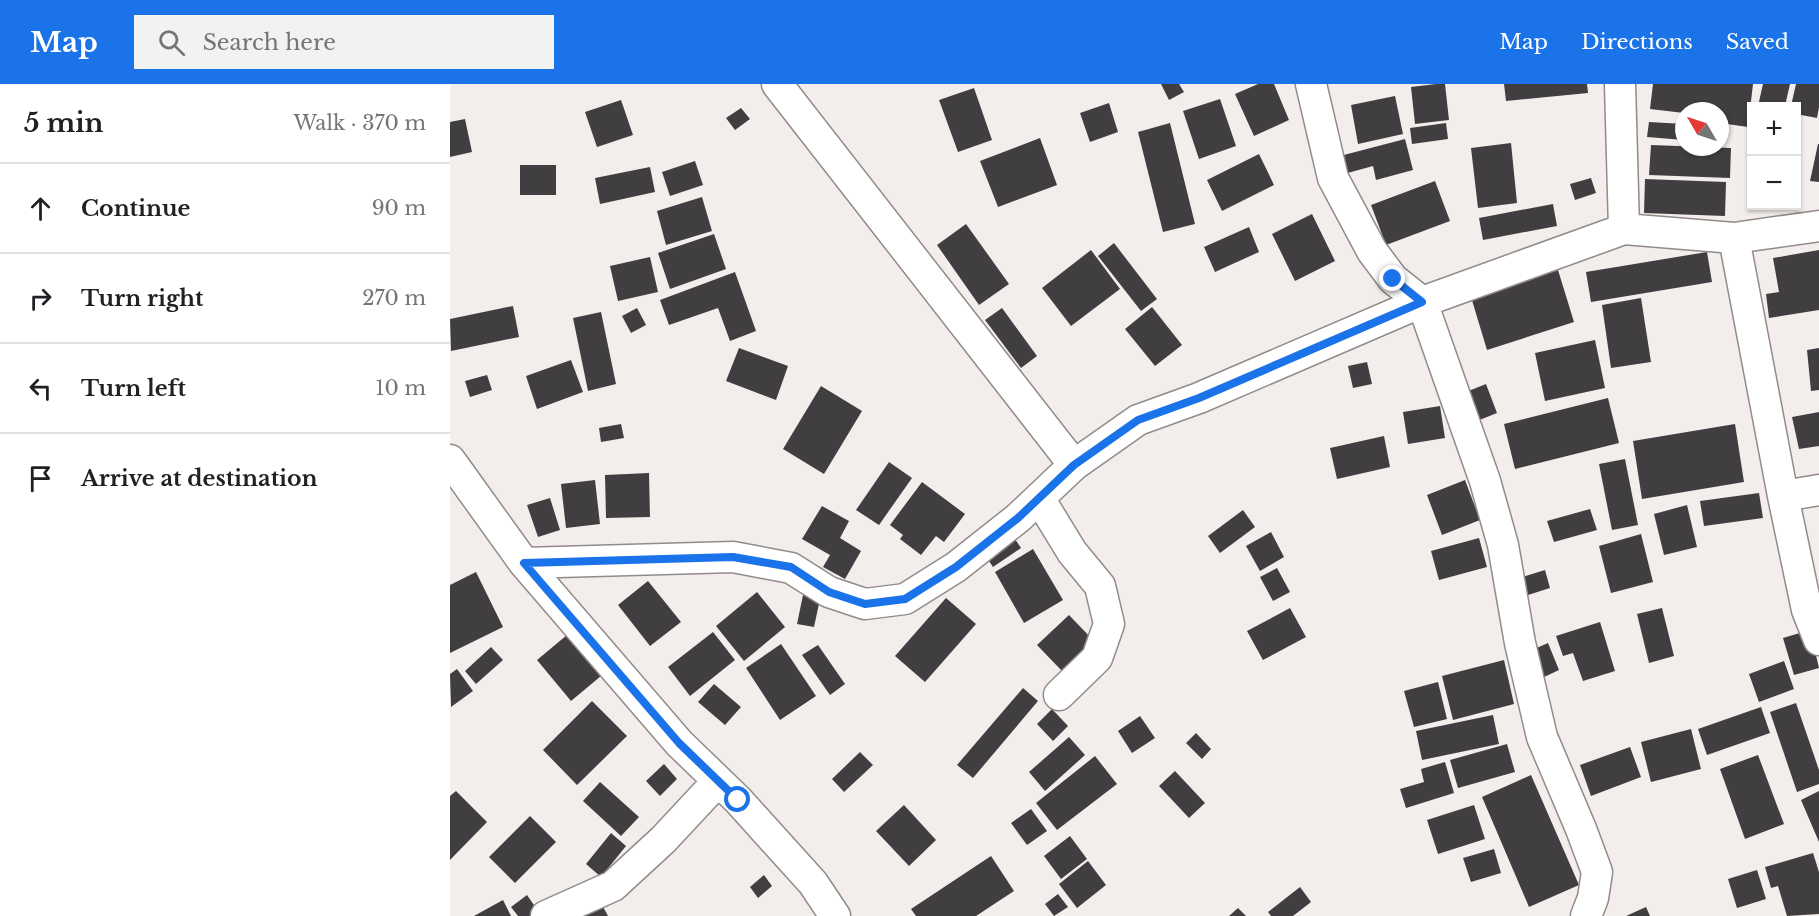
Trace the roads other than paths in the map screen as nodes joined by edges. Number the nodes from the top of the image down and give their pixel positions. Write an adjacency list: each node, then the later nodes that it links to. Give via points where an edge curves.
1 (777, 84): 9 (street)
2 (1311, 84): 7 (street, via 1333,178 1372,251 1393,279)
3 (1620, 84): 5 (street)
4 (1819, 226): 6 (street)
5 (1624, 230): 6 (street); 7 (street)
6 (1734, 238): 11 (street)
7 (1422, 302): 9 (street, via 1199,398 1138,420); 19 (street, via 1485,481 1503,545 1542,737 1597,872)
8 (450, 460): 13 (street)
9 (1074, 465): 12 (street)
10 (1819, 490): 11 (street)
11 (1783, 496): 14 (street, via 1807,610)
12 (1039, 498): 13 (street, via 956,567 905,599 865,604 829,592 791,567 733,557); 15 (street, via 1072,552 1100,586 1109,624 1097,658)
13 (524, 563): 16 (street, via 679,743)
14 (1819, 640)
15 (1059, 695)
16 (718, 781): 17 (street, via 613,886); 18 (street, via 813,883)
17 (546, 916)
18 (835, 916)
19 (1586, 916)

